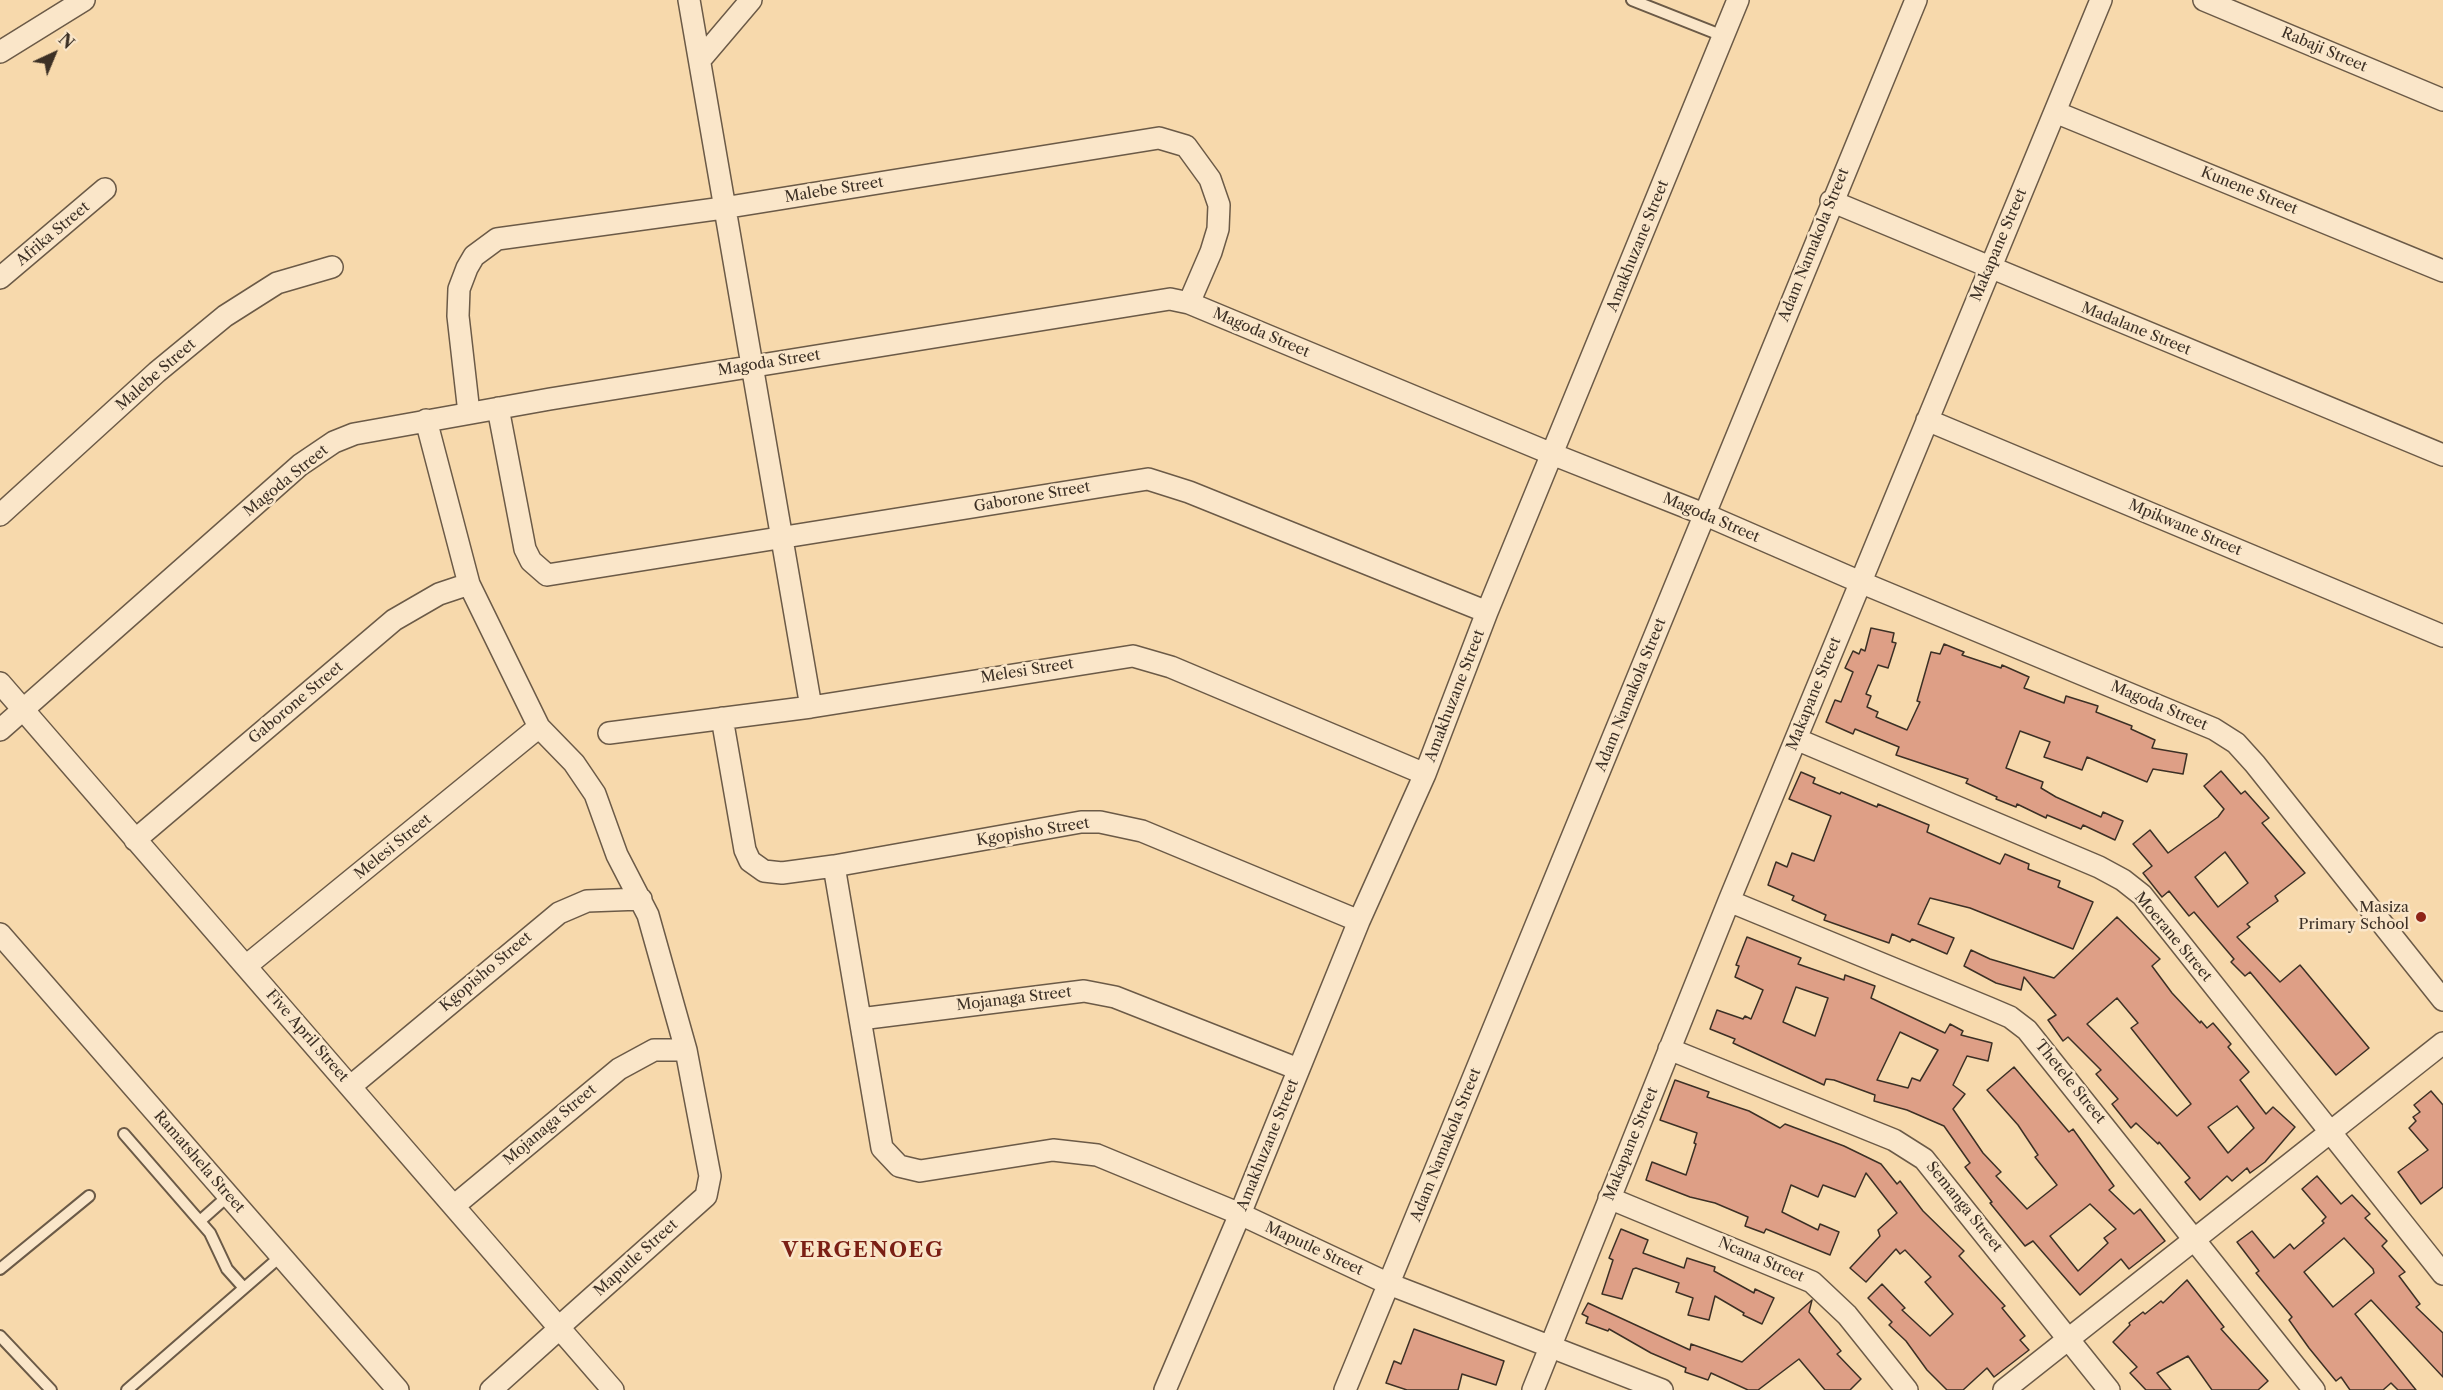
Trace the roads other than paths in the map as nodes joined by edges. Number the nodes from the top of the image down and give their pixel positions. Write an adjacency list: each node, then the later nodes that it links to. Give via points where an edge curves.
1 (84, 0): 10 (street)
2 (689, 0): 11 (street)
3 (751, 0): 11 (street)
4 (1632, 0): 9 (lane)
5 (1738, 0): 9 (street, Amakhuzane Street)
6 (1916, 0): 15 (street, Adam Namakola Street)
7 (2101, 0): 13 (street, Makapane Street)
8 (2204, 0): 12 (street, Rabaji Street)
9 (1724, 36): 27 (street, Amakhuzane Street)
10 (0, 52)
11 (700, 60): 16 (street)
12 (2443, 100)
13 (2055, 112): 18 (street, Makapane Street); 19 (street, Kunene Street)
14 (105, 189): 20 (street, Afrika Street)
15 (1831, 201): 18 (street, Madalane Street); 30 (street, Adam Namakola Street)
16 (723, 208): 21 (street, Malebe Street, via 1159,138 1186,146 1210,179 1219,205 1218,229 1211,252); 22 (street); 24 (street, Malebe Street, via 497,239 480,249 459,289 458,316)
17 (332, 267): 29 (street, Malebe Street, via 277,283 225,316 157,372)
18 (1989, 269): 26 (street, Makapane Street); 28 (street, Madalane Street)
19 (2443, 271)
20 (0, 278)
21 (1189, 303): 22 (street, Magoda Street, via 1154,299); 27 (street, Magoda Street)
22 (751, 366): 23 (street, Magoda Street); 31 (street)
23 (498, 408): 24 (street, Magoda Street); 31 (street, Gaborone Street, via 525,549 540,572 557,575)
24 (469, 413): 25 (street, Magoda Street)
25 (426, 420): 33 (street); 38 (street, Magoda Street, via 354,435 319,451)
26 (1927, 420): 32 (street, Makapane Street); 35 (street, Mpikwane Street)
27 (1552, 454): 30 (street, Magoda Street); 34 (street, Amakhuzane Street)
28 (2443, 455)
29 (0, 515)
30 (1706, 515): 32 (street, Magoda Street); 71 (street, Adam Namakola Street)
31 (781, 539): 34 (street, Gaborone Street, via 1148,479); 37 (street)
32 (1860, 582): 43 (street, Makapane Street); 52 (street, Magoda Street, via 2179,713 2236,743)
33 (469, 584): 40 (street); 45 (street, Gaborone Street, via 439,594 394,620)
34 (1487, 612): 44 (street, Amakhuzane Street)
35 (2443, 636)
36 (0, 683): 38 (street, Five April Street)
37 (811, 707): 39 (street, Melesi Street); 44 (street, Melesi Street, via 1133,656 1171,667)
38 (23, 709): 41 (street, Magoda Street); 45 (street, Five April Street)
39 (722, 718): 42 (street, Melesi Street); 46 (street, Kgopisho Street, via 750,861 764,872 773,873)
40 (539, 727): 47 (street, via 591,786 617,855); 51 (street, Melesi Street)
41 (0, 730)
42 (609, 733)
43 (1796, 739): 48 (street, Makapane Street); 59 (street, Moerane Street, via 2123,880 2150,904)
44 (1425, 774): 49 (street, Amakhuzane Street)
45 (135, 840): 51 (street, Five April Street)
46 (834, 866): 49 (street, Kgopisho Street, via 1081,822 1100,822 1142,831); 53 (street)
47 (640, 899): 56 (street, via 657,942); 58 (street, Kgopisho Street, via 587,901 559,913)
48 (1729, 901): 55 (street, Makapane Street); 67 (street, Thetele Street, via 2010,1017 2042,1047)
49 (1359, 921): 57 (street, Amakhuzane Street)
50 (0, 934): 62 (street, Ramatshela Street)
51 (246, 966): 58 (street, Five April Street)
52 (2443, 1000)
53 (860, 1019): 57 (street, Mojanaga Street, via 1084,991 1115,997); 65 (street, Maputle Street, via 882,1148 899,1166 920,1171 1074,1150 1116,1162)
54 (2443, 1043): 59 (street)
55 (1669, 1049): 63 (street, Makapane Street); 75 (street, Semanga Street, via 1911,1149 1936,1171)
56 (686, 1050): 64 (street, Mojanaga Street, via 654,1050 619,1069); 73 (street, Maputle Street, via 706,1152 710,1187 706,1196)
57 (1298, 1069): 65 (street, Amakhuzane Street)
58 (351, 1086): 64 (street, Five April Street)
59 (2331, 1133): 67 (street); 70 (street, Moerane Street)
60 (124, 1134): 66 (lane)
61 (89, 1196): 69 (lane)
62 (228, 1196): 66 (lane); 68 (street, Ramatshela Street)
63 (1610, 1198): 76 (street, Makapane Street); 86 (street, Ncana Street, via 1812,1282 1836,1303)
64 (455, 1205): 73 (street, Five April Street)
65 (1240, 1214): 71 (street, Maputle Street); 82 (street, Amakhuzane Street)
66 (200, 1221): 72 (lane, via 227,1269)
67 (2195, 1240): 75 (street); 89 (street, Thetele Street)
68 (281, 1256): 72 (lane); 79 (street, Ramatshela Street)
69 (0, 1269)
70 (2443, 1274)
71 (1389, 1284): 76 (street, Maputle Street); 83 (street, Adam Namakola Street)
72 (244, 1288): 78 (lane)
73 (559, 1328): 80 (street, Maputle Street); 81 (street, Five April Street)
74 (0, 1336): 77 (lane)
75 (2069, 1340): 87 (street); 88 (street, Semanga Street)
76 (1551, 1346): 84 (street, Makapane Street); 85 (street, Maputle Street)
77 (51, 1390)
78 (127, 1390)
79 (398, 1390)
80 (491, 1390)
81 (613, 1390)
82 (1165, 1390)
83 (1345, 1390)
84 (1533, 1390)
85 (1662, 1390)
86 (1907, 1390)
87 (2004, 1390)
88 (2109, 1390)
89 (2314, 1390)

